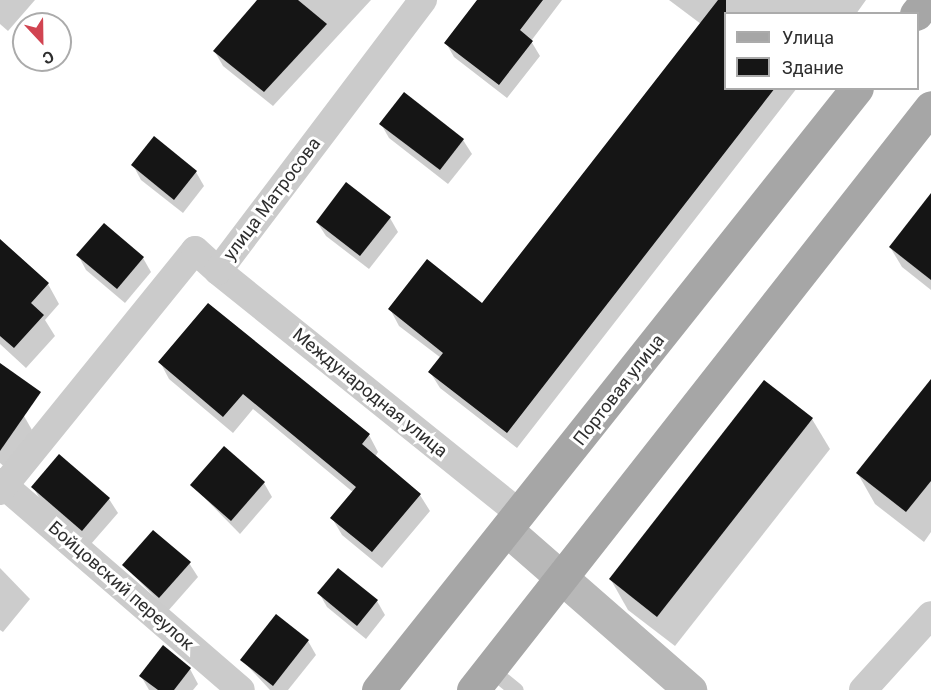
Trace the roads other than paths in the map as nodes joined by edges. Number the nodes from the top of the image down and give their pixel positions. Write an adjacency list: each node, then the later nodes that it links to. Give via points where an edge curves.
1 (423, 0): 6 (street, улица Матросова)
2 (927, 0): 3 (main road)
3 (918, 12)
4 (855, 90): 8 (main road, Портовая улица)
5 (931, 107): 9 (main road)
6 (218, 271): 7 (street, улица Матросова, via 195,250); 8 (street, Международная улица)
7 (2, 486): 12 (street, Бойцовский переулок)
8 (514, 523): 9 (main road, Международная улица); 13 (main road, Портовая улица)
9 (564, 575): 11 (main road); 15 (main road, Международная улица)
10 (931, 615): 16 (street)
11 (482, 680): 14 (lane)
12 (241, 690)
13 (378, 690)
14 (516, 690)
15 (690, 690)
16 (863, 690)

